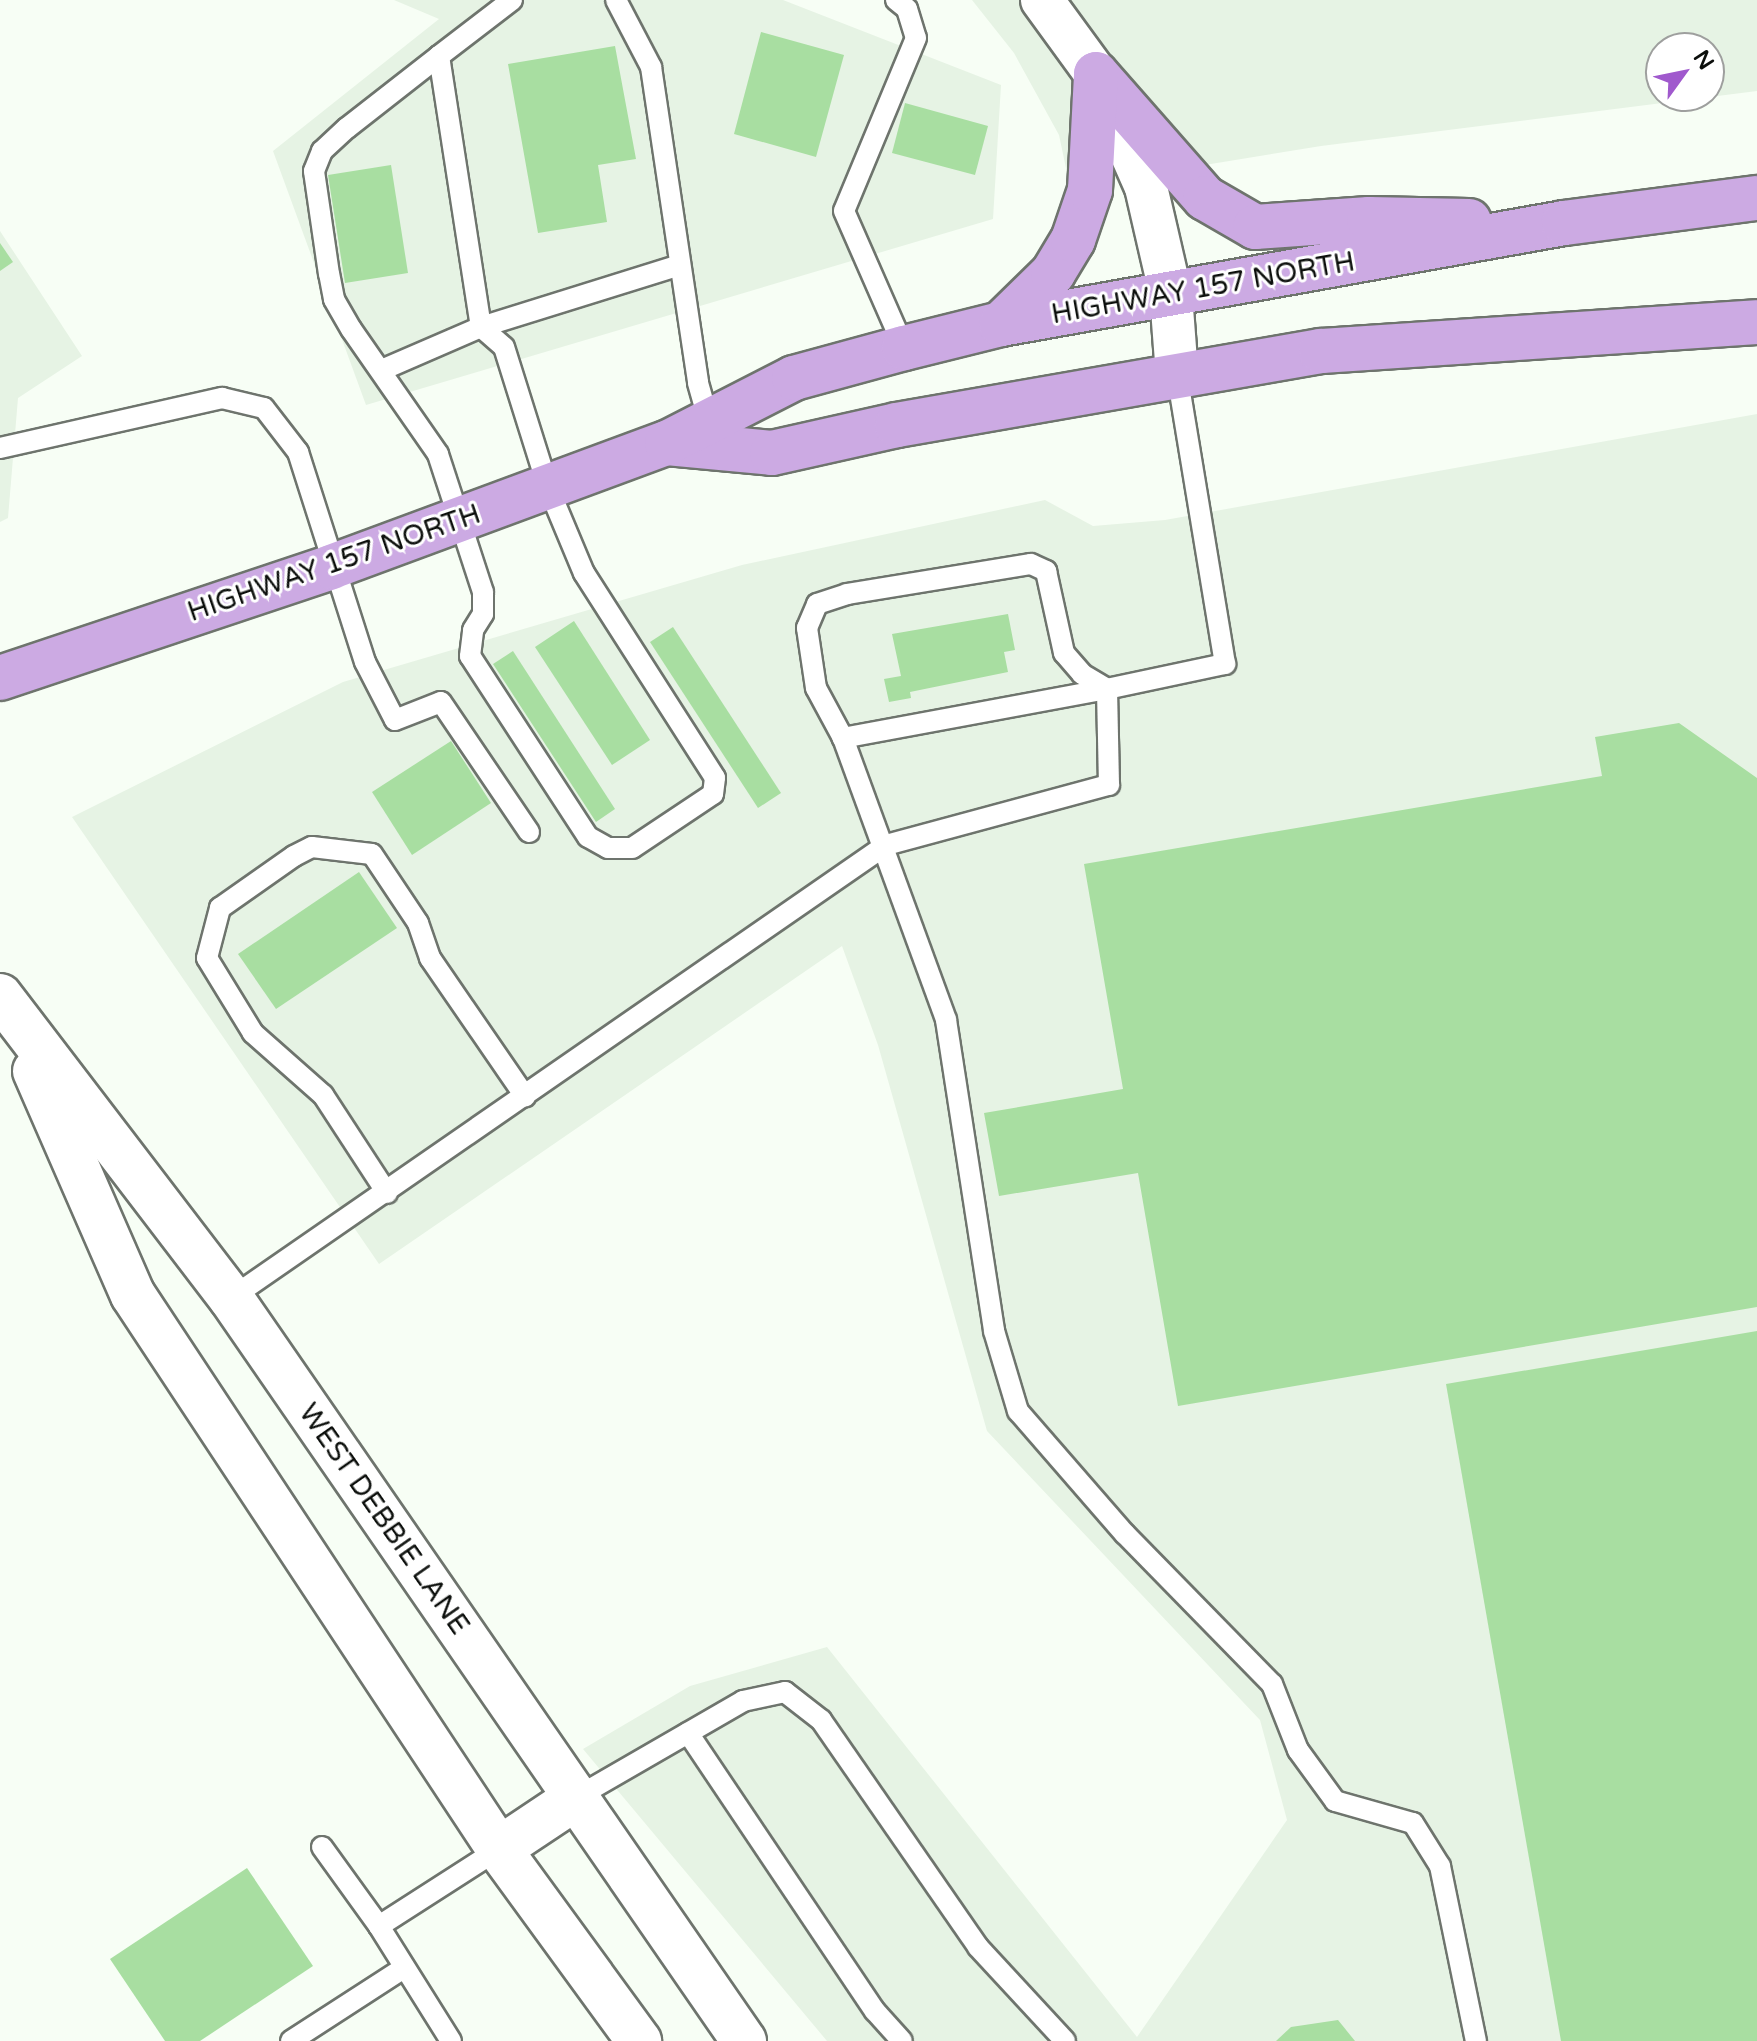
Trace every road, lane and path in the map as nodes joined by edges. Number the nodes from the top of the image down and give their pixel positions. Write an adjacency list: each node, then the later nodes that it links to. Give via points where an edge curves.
1 (512, 0): 5 (lane)
2 (616, 0): 9 (lane, via 651,67)
3 (896, 0): 14 (lane, via 907,9 916,38 844,211)
4 (1042, 0): 6 (street)
5 (439, 56): 13 (lane); 15 (lane, via 347,128 322,151 314,171 334,299)
6 (1096, 74): 8 (main road, via 1205,198 1255,227 1369,219); 10 (street, via 1146,187); 12 (main road, via 1090,190 1073,240 1053,273)
7 (1757, 198): 8 (main road, HIGHWAY 157 NORTH)
8 (1564, 223): 10 (main road, HIGHWAY 157 NORTH)
9 (680, 265): 13 (lane); 17 (lane)
10 (1171, 295): 12 (main road, HIGHWAY 157 NORTH); 16 (street)
11 (1757, 322): 16 (main road, HIGHWAY 157 NORTH, via 1321,351)
12 (1001, 324): 14 (main road, HIGHWAY 157 NORTH)
13 (481, 327): 15 (lane); 20 (lane, via 504,347)
14 (904, 348): 17 (main road, HIGHWAY 157 NORTH, via 794,378)
15 (384, 369): 21 (lane, via 438,454)
16 (1177, 374): 18 (main road, HIGHWAY 157 NORTH, via 772,453); 24 (lane, via 1225,664)
17 (709, 422): 18 (main road, HIGHWAY 157 NORTH)
18 (667, 443): 20 (main road, HIGHWAY 157 NORTH)
19 (0, 448): 22 (lane, via 222,398 264,408 298,452)
20 (548, 487): 21 (main road, HIGHWAY 157 NORTH); 21 (lane, via 584,573 715,778 713,794 632,848 608,848 588,837 470,656 473,630 483,614 483,592)
21 (456, 521): 22 (main road, HIGHWAY 157 NORTH)
22 (331, 567): 23 (main road, HIGHWAY 157 NORTH); 26 (lane, via 365,662 395,720 441,702)
23 (0, 678)
24 (1107, 689): 25 (lane); 25 (lane, via 1082,674 1064,653 1049,579 1046,571 1031,564 847,594 817,604 807,628 816,688); 27 (lane, via 1109,785)
25 (843, 738): 27 (lane)
26 (529, 832)
27 (886, 845): 29 (lane); 44 (lane, via 946,1020 994,1331 1018,1411 1125,1534 1272,1684 1298,1750 1335,1801 1413,1823 1440,1866)
28 (4, 1002): 31 (main road, WEST DEBBIE LANE); 35 (main road, WEST DEBBIE LANE, via 133,1295)
29 (525, 1096): 30 (lane); 30 (lane, via 430,958 418,923 372,854 312,847 220,908 207,958 253,1033 323,1095)
30 (387, 1193): 31 (lane)
31 (231, 1298): 33 (main road, WEST DEBBIE LANE)
32 (688, 1733): 33 (lane); 42 (lane, via 875,2011); 43 (lane, via 743,1701 785,1692 821,1720 978,1947)
33 (577, 1797): 35 (main road); 41 (main road, WEST DEBBIE LANE)
34 (322, 1847): 36 (lane)
35 (499, 1849): 36 (lane); 40 (main road, WEST DEBBIE LANE)
36 (379, 1926): 37 (lane)
37 (404, 1968): 38 (lane); 39 (lane)
38 (291, 2041)
39 (451, 2041)
40 (639, 2041)
41 (744, 2041)
42 (902, 2041)
43 (1065, 2041)
44 (1476, 2041)

